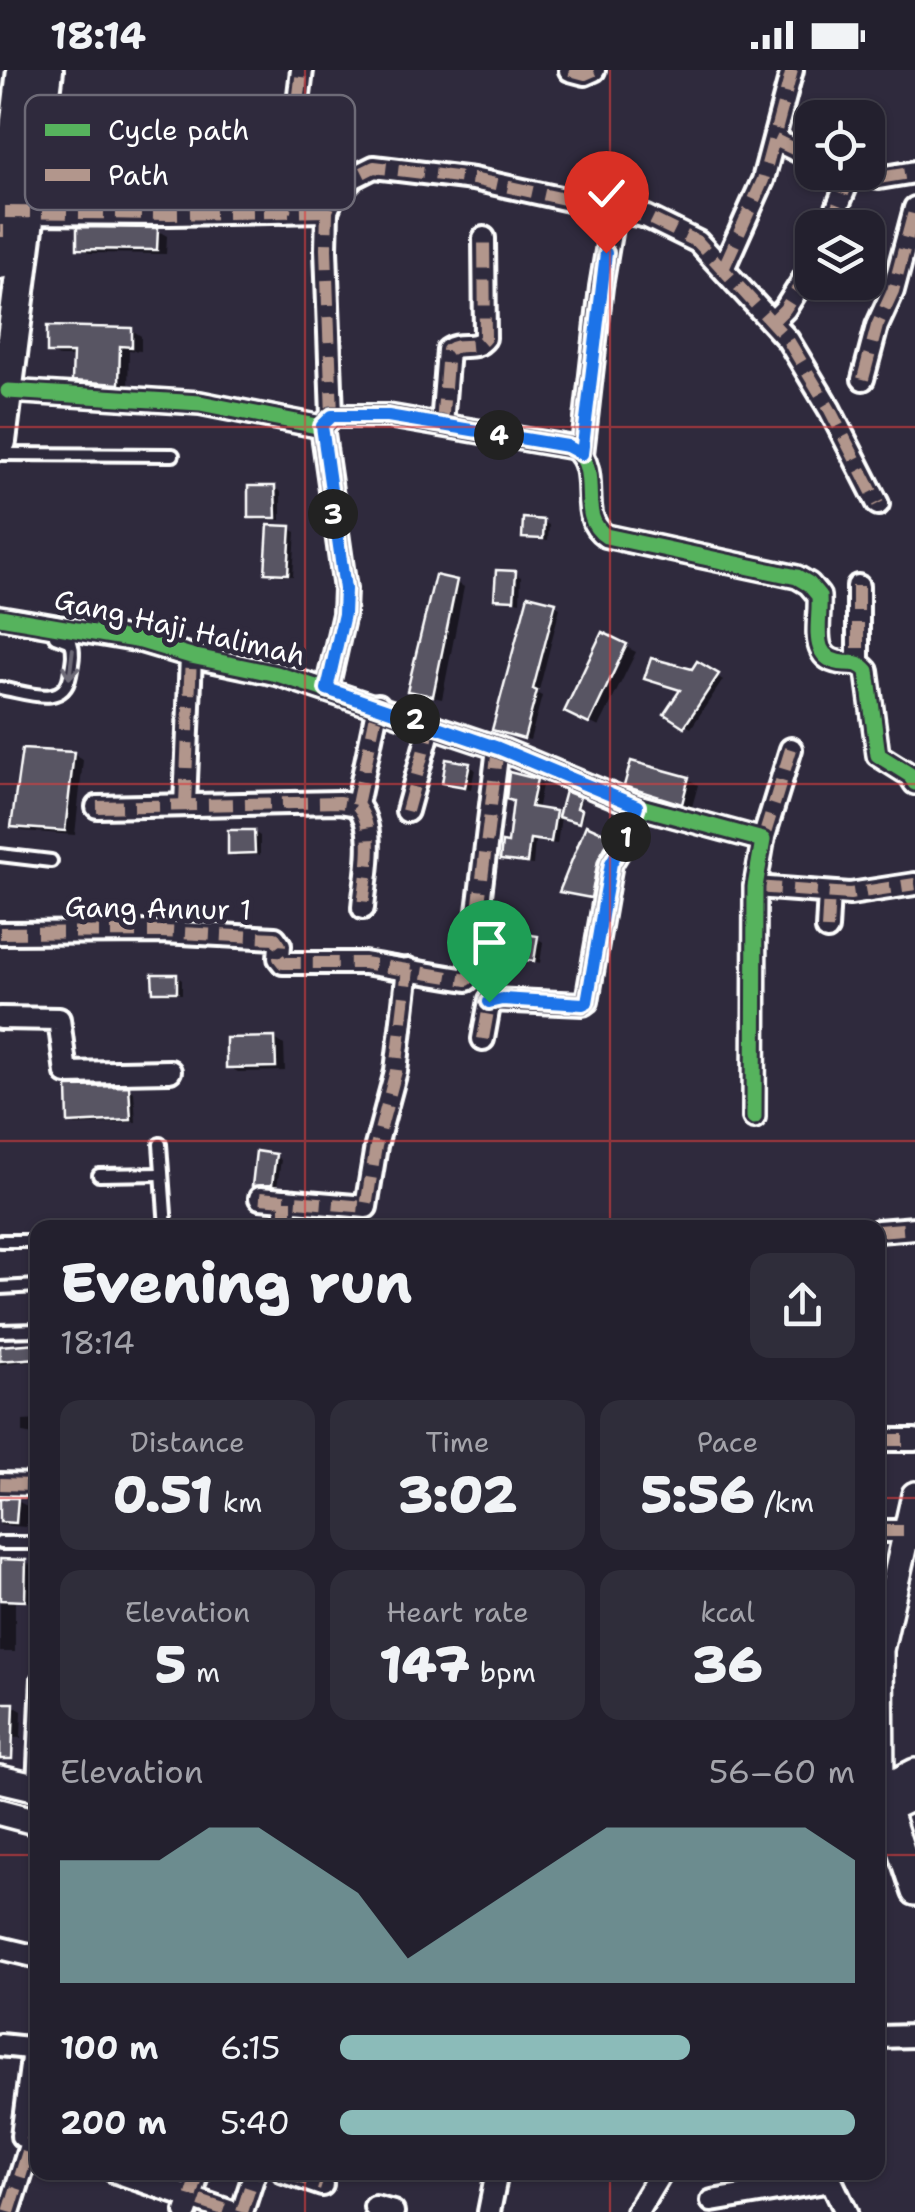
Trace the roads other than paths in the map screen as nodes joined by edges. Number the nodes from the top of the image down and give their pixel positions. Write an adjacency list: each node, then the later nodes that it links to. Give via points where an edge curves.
1 (23, 70): 19 (main road)
2 (47, 70): 7 (main road)
3 (302, 70): 8 (street)
4 (570, 70): 5 (street)
5 (594, 70)
6 (792, 70): 9 (street)
7 (41, 95)
8 (299, 95)
9 (775, 140): 10 (street); 22 (street)
10 (795, 150)
11 (25, 160): 19 (main road)
12 (915, 172): 14 (street)
13 (355, 177): 16 (street, via 391,167)
14 (885, 177)
15 (915, 208): 25 (street)
16 (614, 210): 22 (street, via 676,228); 31 (street)
17 (327, 211): 18 (street); 27 (street)
18 (285, 212): 19 (street)
19 (10, 222): 21 (main road); 26 (main road)
20 (484, 238): 28 (street, via 485,338 448,350)
21 (0, 263)
22 (724, 267): 24 (street)
23 (795, 293): 24 (street)
24 (773, 321): 33 (street, via 830,410)
25 (863, 379)
26 (8, 391): 27 (street, via 200,402); 29 (main road)
27 (327, 422): 28 (street, via 388,416); 40 (street, via 345,589)
28 (442, 426): 31 (street)
29 (0, 441)
30 (0, 454): 32 (lane)
31 (582, 454): 38 (street, via 596,530 797,577 819,596 822,654 832,662)
32 (173, 455)
33 (878, 504)
34 (858, 586): 38 (street)
35 (0, 617): 37 (street, Gang Haji Halimah)
36 (0, 627): 39 (lane, one-way to 39, via 63,637 74,650 63,694)
37 (192, 656): 40 (street, Gang Haji Halimah); 46 (street)
38 (858, 664): 45 (street, via 870,677 878,755)
39 (0, 688)
40 (327, 689): 41 (street, Gang Haji Halimah)
41 (378, 706): 42 (street, Gang Haji Halimah); 47 (street)
42 (430, 724): 43 (street, Gang Haji Halimah); 50 (street)
43 (498, 748): 48 (street, Gang Haji Halimah); 60 (street, Gang Annur 1, via 470,976 460,980)
44 (791, 749): 51 (street)
45 (915, 783)
46 (184, 805): 47 (street); 49 (street)
47 (357, 805): 57 (street, via 368,834)
48 (637, 806): 51 (street, Gang Haji Halimah); 62 (street, via 611,863 587,1002 490,1000)
49 (97, 808)
50 (407, 811)
51 (763, 840): 55 (street)
52 (0, 855): 53 (lane)
53 (51, 862)
54 (915, 884): 56 (street)
55 (755, 887): 56 (street); 64 (street)
56 (829, 892): 58 (street)
57 (363, 908)
58 (827, 928)
59 (0, 933): 60 (street, Gang Annur 1, via 269,938 279,941 283,963)
60 (408, 969): 69 (street, via 396,1071 367,1205)
61 (0, 1018): 63 (street, via 58,1017 66,1072)
62 (483, 1039)
63 (170, 1071)
64 (754, 1118)
65 (160, 1144): 66 (lane)
66 (162, 1174): 67 (lane); 70 (lane)
67 (99, 1175)
68 (260, 1198): 69 (street)
69 (286, 1200): 71 (street)
70 (165, 1220)
71 (286, 1220)
72 (915, 1228): 73 (street)
73 (885, 1230)
74 (0, 1241): 75 (lane)
75 (30, 1241)
76 (30, 1286): 77 (lane)
77 (0, 1288)
78 (30, 1330): 79 (lane)
79 (0, 1331)
80 (885, 1440): 81 (street)
81 (915, 1440)
82 (0, 1484): 83 (street)
83 (30, 1484)
84 (915, 1494): 86 (street)
85 (885, 1531): 86 (street)
86 (907, 1531): 89 (street)
87 (0, 1543): 88 (lane)
88 (30, 1543)
89 (885, 1628)
90 (885, 1743): 94 (street)
91 (915, 1772): 94 (street)
92 (0, 1778): 93 (street)
93 (30, 1787)
94 (888, 1799): 97 (street)
95 (0, 1812): 96 (street)
96 (30, 1820)
97 (915, 1892)
98 (0, 1948): 99 (street)
99 (30, 1955)
100 (915, 2036): 101 (street)
101 (885, 2037)
102 (0, 2044): 103 (street)
103 (30, 2051)
104 (0, 2131): 105 (street)
105 (30, 2138)
106 (30, 2141): 118 (street)
107 (133, 2180): 117 (street)
108 (197, 2180): 117 (street)
109 (252, 2180): 120 (street)
110 (307, 2180): 115 (street)
111 (495, 2180): 121 (street)
112 (655, 2180): 122 (street)
113 (814, 2180): 116 (street)
114 (830, 2180): 123 (street)
115 (322, 2185)
116 (712, 2201)
117 (188, 2205): 119 (street)
118 (9, 2212)
119 (232, 2212)
120 (242, 2212)
121 (489, 2212)
122 (636, 2212)
123 (846, 2212)

